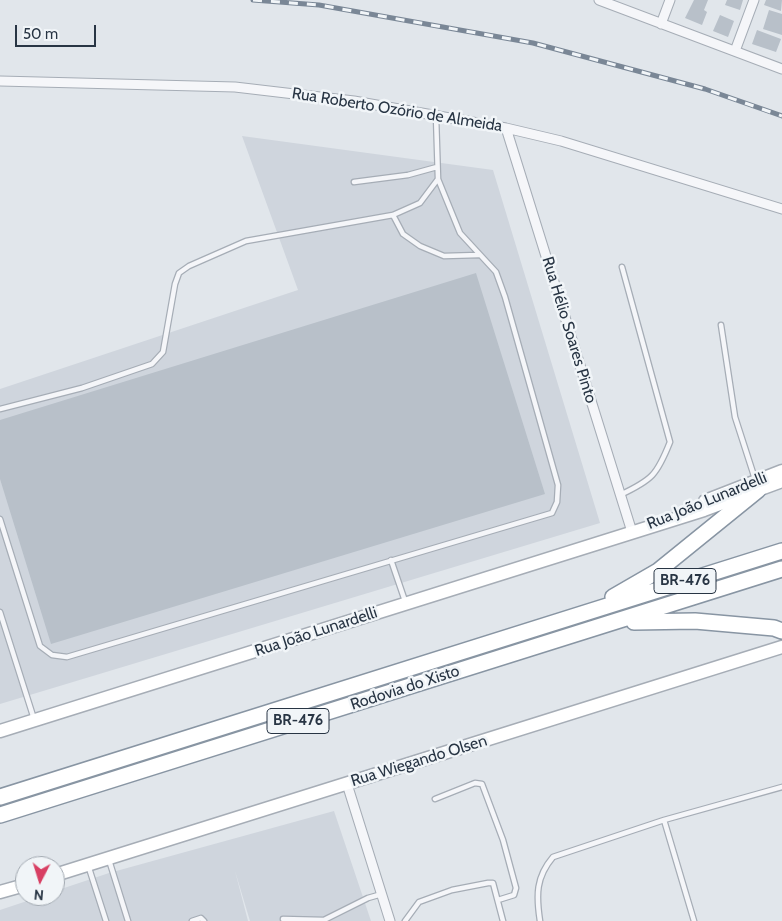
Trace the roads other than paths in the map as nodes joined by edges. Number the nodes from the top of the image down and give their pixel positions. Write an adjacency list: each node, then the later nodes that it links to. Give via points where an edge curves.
1 (599, 0): 4 (street)
2 (670, 0): 4 (street)
3 (754, 0): 5 (street)
4 (661, 24): 5 (street)
5 (735, 52): 6 (street)
6 (782, 69)
7 (0, 81): 8 (street, Rua Roberto Ozório de Almeida, via 235,88)
8 (436, 114): 9 (street, Rua Roberto Ozório de Almeida); 10 (lane)
9 (506, 128): 13 (street, Rua Roberto Ozório de Almeida, via 606,153); 22 (street, Rua Hélio Soares Pinto)
10 (438, 167): 11 (lane); 12 (lane, via 408,175)
11 (438, 179): 14 (lane, via 420,203); 15 (lane, via 460,233)
12 (354, 182)
13 (782, 209)
14 (393, 215): 15 (lane, via 403,234 420,246 444,256); 18 (lane, via 246,241 189,266 179,273 163,352 152,364 82,388)
15 (479, 255): 26 (lane, via 496,272 504,296 558,485 557,502 552,513)
16 (622, 267): 22 (lane, via 670,442 662,463 647,482)
17 (721, 325): 21 (lane, via 735,417)
18 (0, 408)
19 (782, 470): 21 (street, Rua João Lunardelli)
20 (782, 481): 21 (street, Rua João Lunardelli)
21 (757, 485): 24 (street, Rua João Lunardelli, via 704,510); 30 (highway, via 658,571)
22 (620, 495): 24 (street, Rua Hélio Soares Pinto)
23 (0, 519): 26 (lane, via 40,646 52,654 67,657)
24 (632, 532): 28 (street, Rua João Lunardelli)
25 (782, 551): 30 (highway, Rodovia do Xisto / BR-476)
26 (392, 560): 28 (lane)
27 (782, 569): 31 (highway, Rodovia do Xisto / BR-476)
28 (406, 603): 34 (street, Rua João Lunardelli)
29 (0, 612): 34 (lane)
30 (588, 612): 38 (highway, Rodovia do Xisto / BR-476)
31 (596, 628): 32 (highway, via 647,620 695,621); 40 (highway, Rodovia do Xisto / BR-476)
32 (782, 631)
33 (782, 647): 36 (street, Rua Wiegando Olsen)
34 (34, 721): 35 (street, Rua João Lunardelli)
35 (0, 731)
36 (347, 784): 42 (street, Rua Wiegando Olsen); 47 (street)
37 (782, 787): 41 (lane)
38 (0, 797)
39 (435, 798): 48 (lane, via 475,783 482,784 503,840 516,888 514,896)
40 (0, 816)
41 (664, 820): 57 (lane, via 554,857 542,869 536,900); 58 (lane)
42 (108, 858): 43 (street, Rua Wiegando Olsen); 51 (lane)
43 (88, 865): 44 (street, Rua Wiegando Olsen); 50 (lane)
44 (65, 872)
45 (15, 888): 46 (street)
46 (0, 892)
47 (382, 894): 49 (lane, via 324,920); 54 (street)
48 (498, 900): 55 (lane, via 493,884 452,890 419,902); 56 (lane)
49 (283, 919)
50 (106, 921)
51 (128, 921)
52 (192, 921): 53 (lane, via 201,918)
53 (204, 921)
54 (390, 921)
55 (405, 921)
56 (503, 921)
57 (540, 921)
58 (694, 921)

